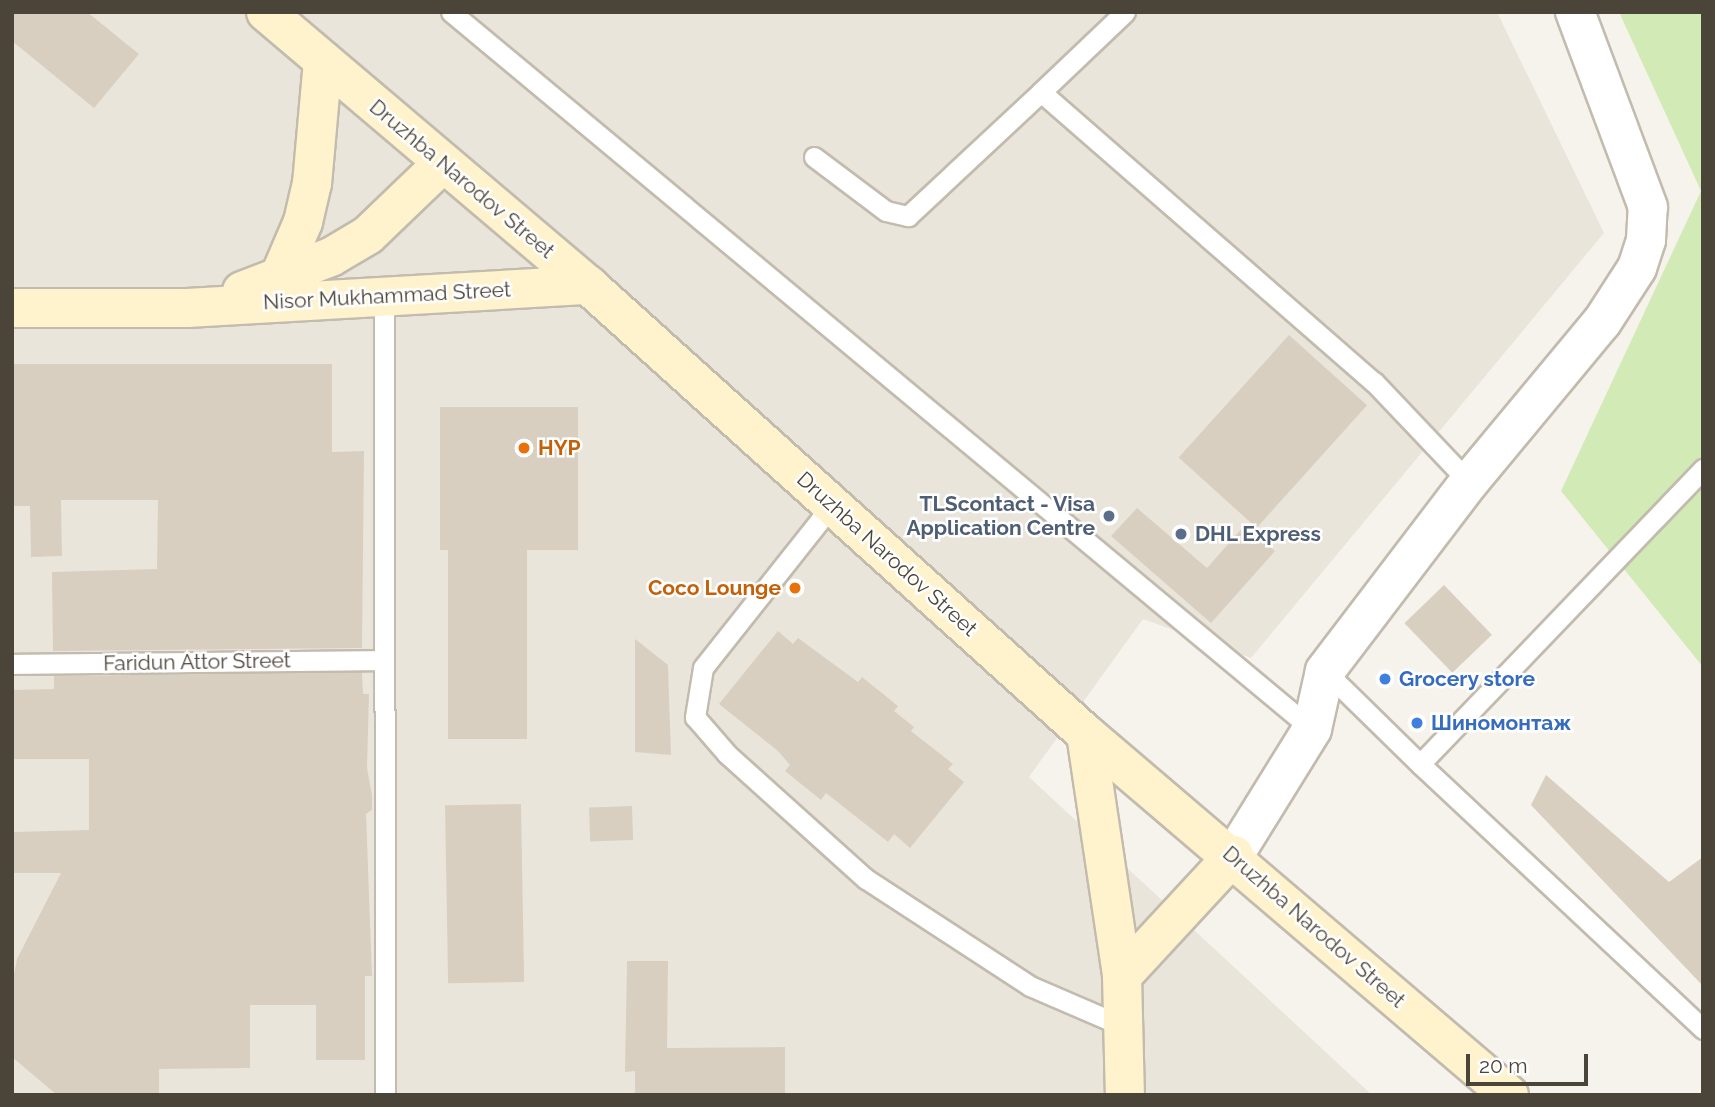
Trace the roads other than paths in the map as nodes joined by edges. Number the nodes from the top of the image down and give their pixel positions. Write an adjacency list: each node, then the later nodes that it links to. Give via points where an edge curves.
1 (266, 12): 5 (main road, Druzhba Narodov Street)
2 (451, 12): 20 (lane)
3 (1125, 12): 6 (lane)
4 (1575, 12): 15 (street, via 1648,207 1646,240 1637,268 1602,322)
5 (323, 60): 8 (main road, Druzhba Narodov Street); 9 (main road, via 312,184 303,222)
6 (1041, 92): 7 (lane, via 908,216 886,212); 15 (lane, via 1374,382)
7 (814, 157)
8 (443, 163): 9 (main road, Nisor Mukhammad Street, via 368,235); 10 (main road, Druzhba Narodov Street)
9 (278, 281): 12 (main road, Nisor Mukhammad Street)
10 (588, 285): 11 (main road, Nisor Mukhammad Street); 16 (main road, Druzhba Narodov Street)
11 (384, 297): 12 (main road, Nisor Mukhammad Street); 17 (lane)
12 (187, 307): 13 (main road, Nisor Mukhammad Street)
13 (12, 308)
14 (1703, 469): 22 (lane)
15 (1469, 482): 19 (street)
16 (832, 505): 21 (main road, Druzhba Narodov Street); 25 (lane, via 703,668 695,717 727,754 866,879 1030,986)
17 (383, 660): 18 (lane, Faridun Attor Street); 27 (lane)
18 (12, 664)
19 (1325, 671): 20 (street); 22 (lane)
20 (1312, 729): 23 (street)
21 (1086, 734): 23 (main road, Druzhba Narodov Street); 24 (main road)
22 (1420, 764): 26 (lane)
23 (1234, 855): 24 (main road); 29 (main road, Druzhba Narodov Street)
24 (1122, 976): 25 (main road)
25 (1123, 1026): 28 (main road)
26 (1703, 1029)
27 (385, 1095)
28 (1125, 1095)
29 (1508, 1095)

